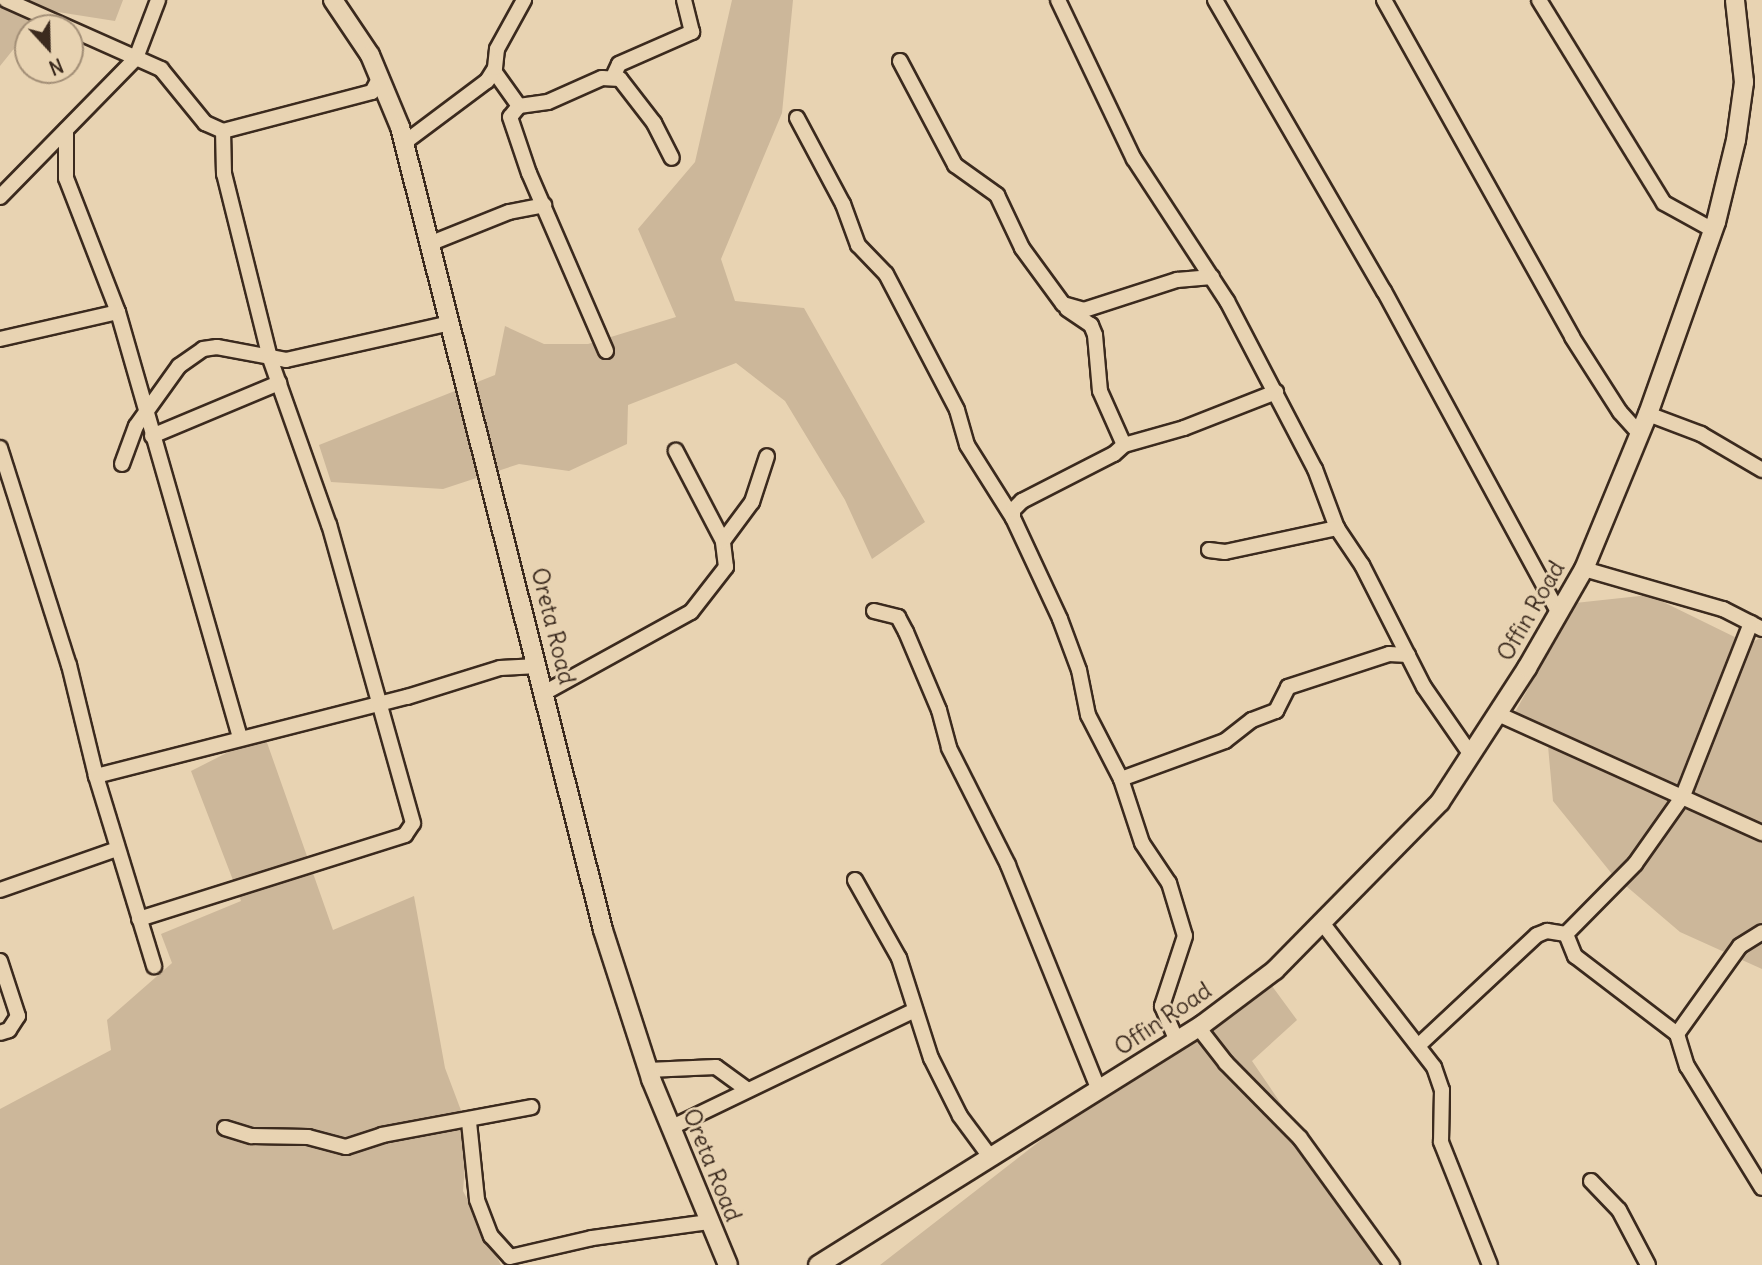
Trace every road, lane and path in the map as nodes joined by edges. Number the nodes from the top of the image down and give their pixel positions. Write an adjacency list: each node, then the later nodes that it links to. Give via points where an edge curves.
1 (6, 0): 11 (street)
2 (158, 0): 11 (street)
3 (333, 0): 14 (street, Oreta Road)
4 (524, 0): 13 (street, via 496,49)
5 (684, 0): 15 (street, via 692,32 619,64)
6 (1058, 0): 26 (street, via 1134,159)
7 (1215, 0): 51 (street, via 1384,291)
8 (1384, 0): 37 (street, via 1572,337 1620,412)
9 (1539, 0): 24 (street, via 1664,203)
10 (1735, 0): 24 (street, Offin Road, via 1744,82 1736,140)
11 (136, 58): 18 (street); 19 (street, via 161,69 205,123)
12 (900, 61): 27 (street, via 955,165 997,195 1022,248)
13 (494, 71): 16 (street); 20 (street)
14 (380, 77): 19 (street, via 372,92 334,99 247,129); 20 (street, Oreta Road)
15 (613, 77): 16 (street, via 548,102); 21 (street, via 626,83 626,91 654,123)
16 (519, 106): 23 (street, via 510,117)
17 (797, 118): 45 (street, via 843,204 858,245 886,274 957,410 967,445)
18 (66, 130): 22 (street); 28 (street, via 66,178)
19 (223, 131): 32 (street, via 224,174)
20 (404, 143): 25 (street, Oreta Road)
21 (672, 158)
22 (0, 197)
23 (544, 205): 25 (street, via 509,212); 31 (street)
24 (1713, 230): 36 (street, Offin Road)
25 (429, 244): 29 (street, Oreta Road)
26 (1212, 277): 27 (street, via 1177,279 1084,310); 34 (street)
27 (1065, 305): 39 (street, via 1090,325 1095,335 1100,391)
28 (118, 312): 30 (street); 35 (street)
29 (450, 323): 32 (street, via 286,360); 54 (street, Oreta Road)
30 (0, 339)
31 (606, 351)
32 (270, 358): 33 (street); 35 (street, via 217,347 203,349 179,366)
33 (279, 383): 38 (street); 56 (street, via 329,525)
34 (1276, 392): 39 (street, via 1184,428); 46 (street, via 1315,469)
35 (145, 414): 38 (street); 43 (street, via 130,438)
36 (1648, 414): 37 (street, Offin Road); 44 (street, via 1701,434)
37 (1640, 434): 49 (street, Offin Road)
38 (152, 436): 58 (street)
39 (1124, 444): 45 (street, via 1114,454 1022,501 1013,510)
40 (0, 447): 60 (street, via 69,665)
41 (676, 451): 47 (street)
42 (766, 457): 47 (street, via 752,502)
43 (122, 464)
44 (1762, 470)
45 (1013, 518): 61 (street, via 1060,619 1079,670 1088,715)
46 (1337, 528): 48 (street, via 1225,552); 53 (street, via 1362,565)
47 (723, 541): 55 (street, via 726,567 695,609)
48 (1209, 550)
49 (1584, 569): 51 (street, Offin Road); 52 (street, via 1687,597)
50 (874, 611): 81 (street, via 898,617 906,632 939,710 948,748 1008,865)
51 (1558, 611): 57 (street, Offin Road)
52 (1756, 626): 62 (street)
53 (1408, 655): 59 (street, via 1443,718); 61 (street, via 1389,654 1304,680 1288,687 1276,711 1246,724 1215,746)
54 (538, 666): 55 (street, Oreta Road); 56 (street, via 500,668)
55 (544, 693): 79 (street, Oreta Road, via 603,930)
56 (377, 702): 58 (street); 67 (street, via 412,829 405,835)
57 (1498, 713): 59 (street, Offin Road); 62 (street)
58 (240, 737): 60 (street)
59 (1471, 755): 68 (street, Offin Road, via 1440,802)
60 (96, 776): 64 (street)
61 (1121, 779): 77 (street, via 1142,843 1169,883 1185,936 1162,1006)
62 (1683, 796): 63 (street); 70 (street, via 1635,864)
63 (1762, 833)
64 (117, 849): 66 (street); 67 (street)
65 (855, 880): 73 (street, via 899,958)
66 (0, 890)
67 (139, 919): 72 (street)
68 (1323, 924): 74 (street, Offin Road, via 1275,970); 78 (street)
69 (1762, 932): 76 (street, via 1740,946)
70 (1566, 934): 76 (street, via 1575,956); 78 (street, via 1547,931 1537,935)
71 (0, 961): 75 (street, via 18,1016 9,1030)
72 (154, 966)
73 (915, 1010): 80 (street); 86 (street, via 931,1058 960,1116)
74 (1198, 1027): 77 (street, Offin Road); 92 (street, via 1226,1063 1300,1138)
75 (0, 1033)
76 (1677, 1034): 88 (street, via 1687,1066)
77 (1177, 1041): 81 (street, Offin Road)
78 (1419, 1045): 93 (street, via 1442,1090 1441,1142 1446,1158)
79 (648, 1070): 80 (street, via 716,1067); 85 (street, Oreta Road)
80 (746, 1089): 85 (street)
81 (1099, 1090): 86 (street, Offin Road)
82 (531, 1107): 83 (street)
83 (469, 1122): 84 (street, via 336,1147 308,1137 252,1136); 89 (street, via 477,1200 491,1236 510,1258 592,1238)
84 (225, 1128)
85 (670, 1128): 89 (street, Oreta Road)
86 (990, 1158): 91 (street, Offin Road)
87 (1591, 1181): 94 (street, via 1619,1210)
88 (1762, 1188)
89 (709, 1222): 90 (street, Oreta Road)
90 (728, 1265)
91 (818, 1265)
92 (1392, 1265)
93 (1490, 1265)
94 (1648, 1265)

